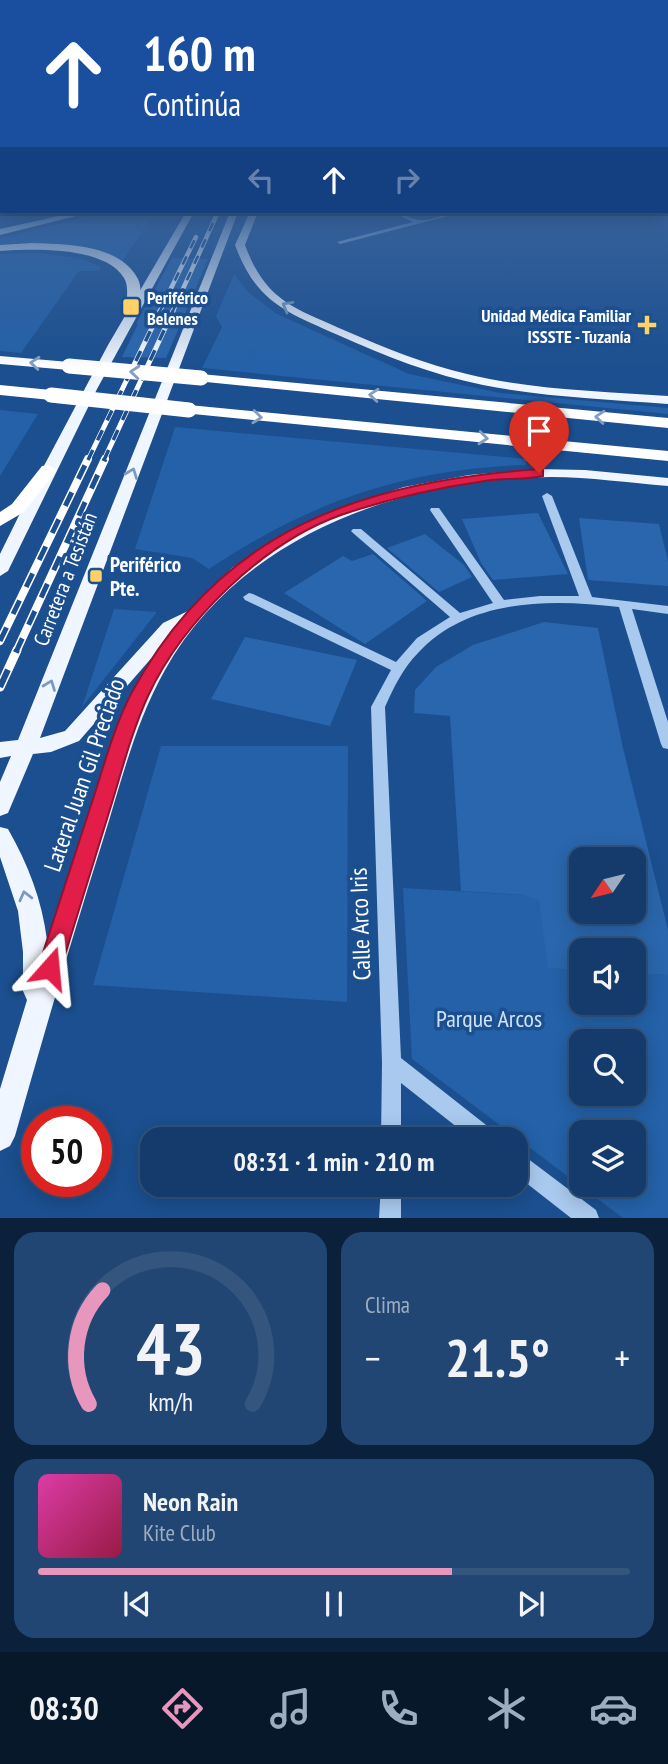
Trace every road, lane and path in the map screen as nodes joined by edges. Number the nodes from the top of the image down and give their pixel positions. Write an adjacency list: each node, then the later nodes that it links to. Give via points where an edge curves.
1 (91, 254): 6 (highway, via 108,259 132,279)
2 (165, 254): 6 (main road)
3 (218, 254): 5 (main road, Carretera a Tesistán)
4 (233, 254): 5 (main road); 9 (main road, one-way to 4, via 536,390 424,366 280,303)
5 (205, 287): 28 (main road, Carretera a Tesistán, one-way to 5)
6 (133, 307): 12 (main road)
7 (0, 360): 10 (highway, one-way to 7, bridge)
8 (0, 390): 11 (highway, one-way to 11, bridge)
9 (668, 400)
10 (668, 423)
11 (668, 456)
12 (48, 470): 16 (highway, via 18,508); 18 (main road)
13 (668, 482): 23 (main road, Lateral Juan Gil Preciado, via 539,473 454,482 376,499 295,531 248,562)
14 (547, 496): 20 (street)
15 (435, 510): 21 (street)
16 (0, 520)
17 (357, 531): 25 (street)
18 (0, 571)
19 (249, 597): 26 (street)
20 (587, 601): 21 (street); 22 (street)
21 (500, 604): 25 (street)
22 (624, 604): 24 (street); 27 (street)
23 (199, 610): 28 (main road, via 169,626 72,736); 32 (main road, Lateral Juan Gil Preciado, via 173,640 140,695)
24 (668, 610)
25 (456, 616): 26 (street, via 420,642)
26 (399, 669): 33 (street, Calle Arco Iris, via 378,707)
27 (668, 744)
28 (25, 749): 29 (main road); 30 (main road, Carretera a Tesistán)
29 (0, 750)
30 (0, 807)
31 (0, 836): 32 (main road, one-way to 31, via 37,976 34,942 20,878)
32 (23, 1060): 36 (main road, Lateral Juan Gil Preciado)
33 (392, 1063): 34 (street, Calle Arco Iris); 35 (street)
34 (391, 1127)
35 (473, 1127)
36 (0, 1136)
37 (528, 1171): 40 (street)
38 (391, 1197): 39 (street)
39 (390, 1218)
40 (587, 1218)

